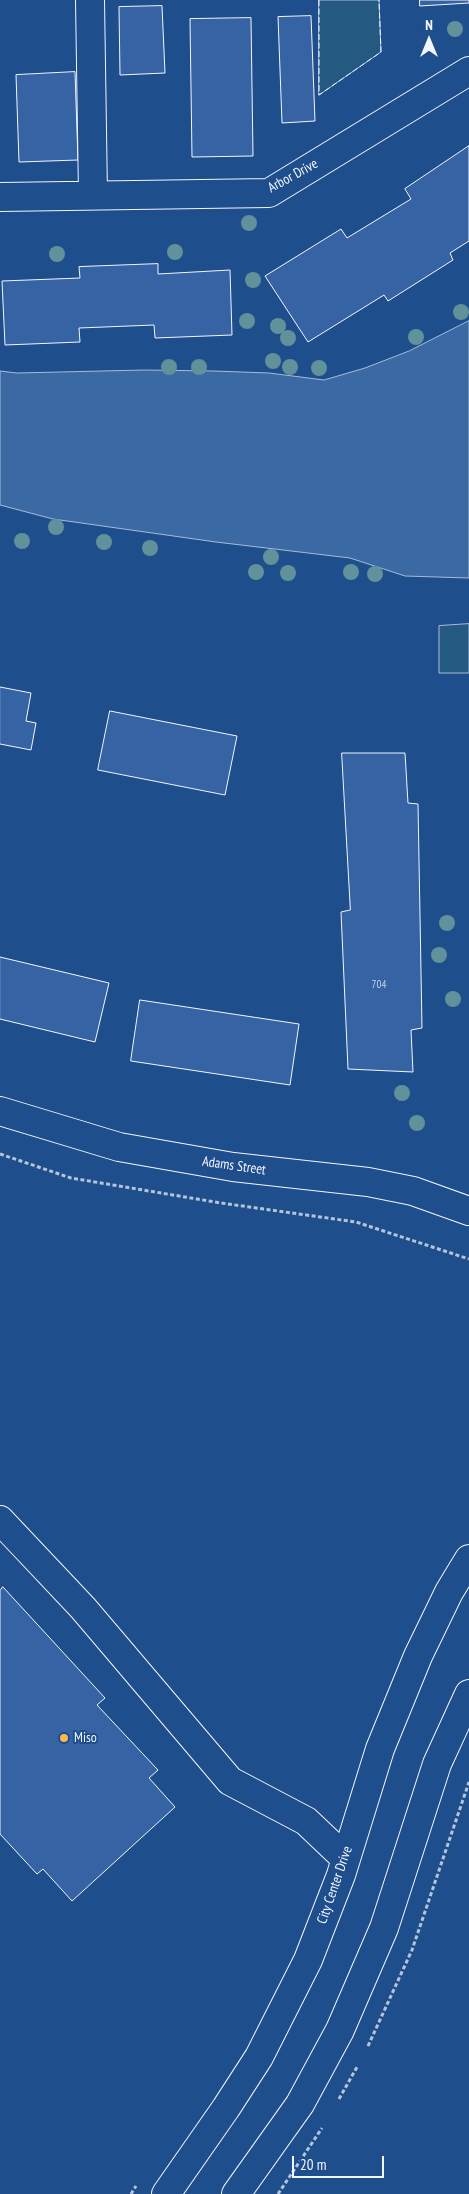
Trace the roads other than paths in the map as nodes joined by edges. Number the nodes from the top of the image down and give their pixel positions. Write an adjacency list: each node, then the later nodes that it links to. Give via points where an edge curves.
1 (90, 0): 3 (street)
2 (469, 71): 3 (street, Arbor Drive, via 269,193)
3 (93, 196): 4 (street, Arbor Drive)
4 (0, 197)
5 (0, 1111): 6 (street, Adams Street, via 119,1146 233,1167 368,1182 413,1191)
6 (469, 1211)
7 (0, 1520): 10 (street, via 83,1608 230,1781 306,1821)
8 (469, 1559): 10 (street, City Center Drive, via 449,1592 380,1749)
9 (469, 1694): 12 (street, via 437,1764 384,1928 340,2030 300,2104)
10 (345, 1858): 11 (street, City Center Drive, via 308,1960 259,2057)
11 (166, 2194)
12 (236, 2194)

